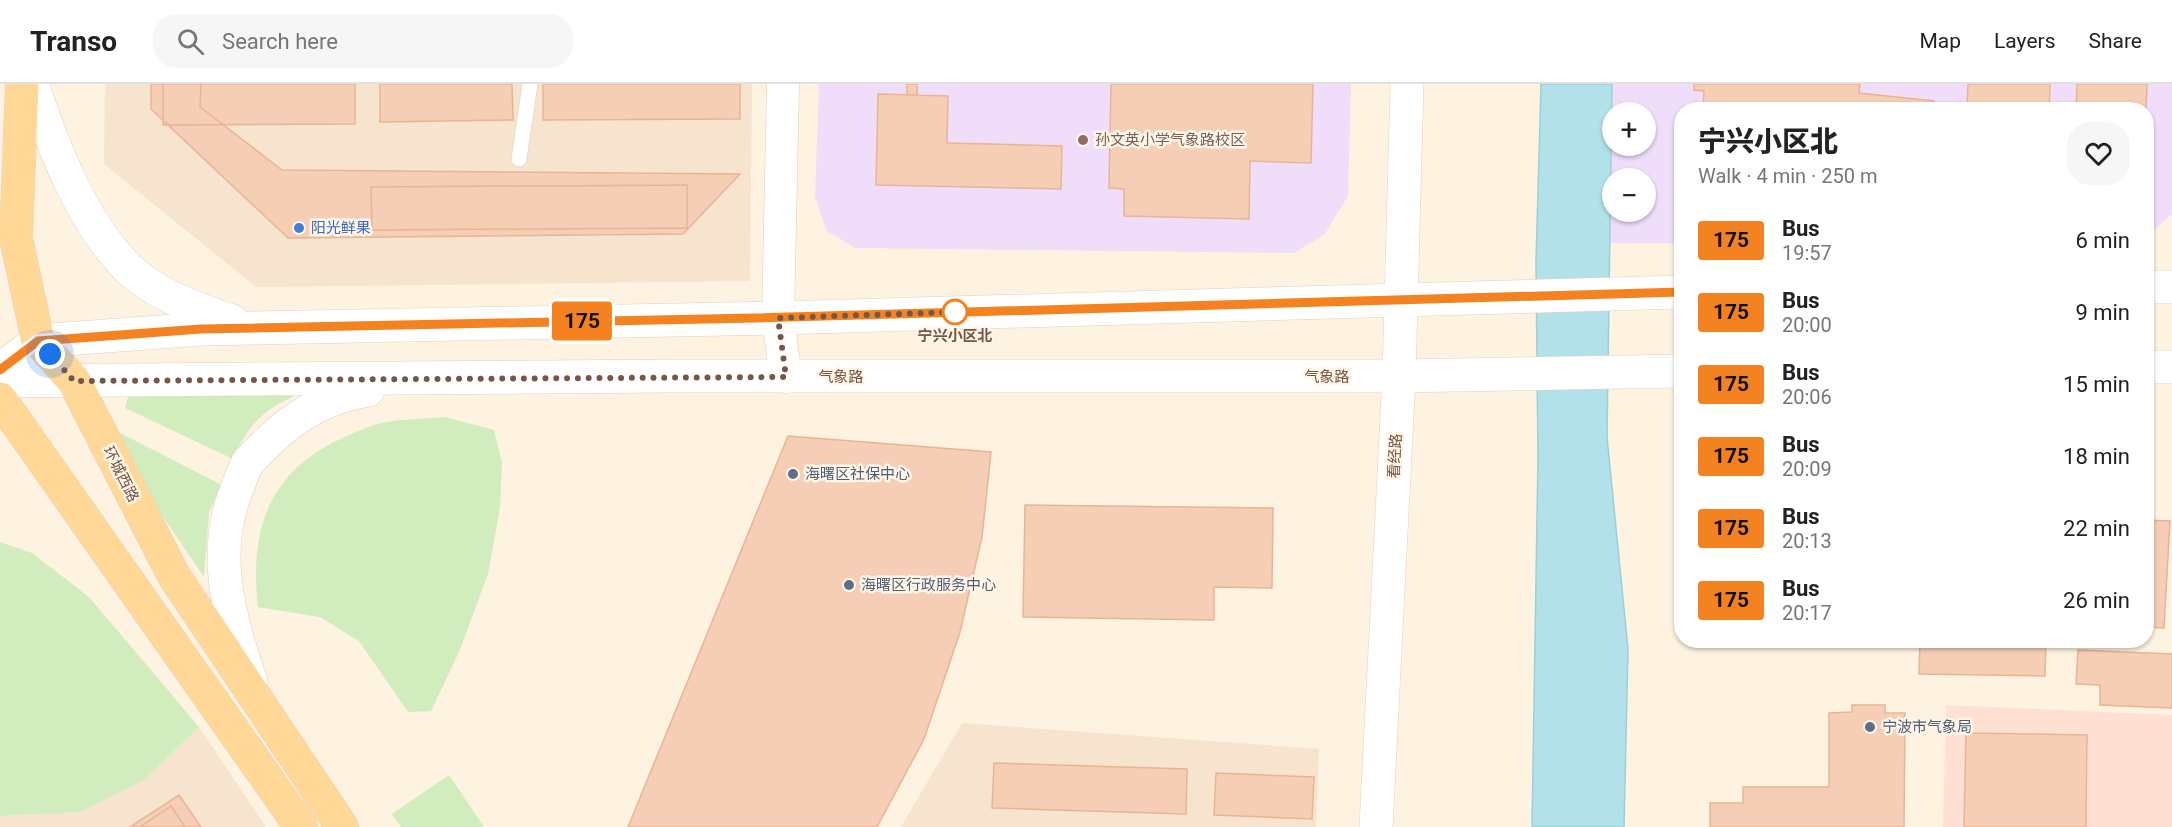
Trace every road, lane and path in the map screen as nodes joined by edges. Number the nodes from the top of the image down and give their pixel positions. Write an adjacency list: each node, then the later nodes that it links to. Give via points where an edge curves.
1 (22, 84): 13 (main road, 环城西路, via 16,238)
2 (32, 84): 12 (street, via 58,158 94,224 130,271 186,306)
3 (530, 84): 6 (lane)
4 (783, 84): 11 (street)
5 (1407, 84): 10 (street, 看经路)
6 (519, 159)
7 (2154, 287): 8 (street)
8 (2172, 287)
9 (1673, 292): 10 (street)
10 (1402, 300): 11 (street); 18 (street, 看经路)
11 (778, 318): 12 (street); 19 (street)
12 (251, 328): 13 (street)
13 (38, 341): 16 (street); 22 (main road, 环城西路)
14 (2172, 367): 15 (street)
15 (2154, 368)
16 (0, 370)
17 (1674, 372): 18 (street, 气象路)
18 (1399, 376): 19 (street, 气象路); 27 (street, 看经路)
19 (786, 377): 20 (street, 气象路)
20 (430, 378): 22 (street, 气象路); 24 (street, via 342,394 300,414 248,463 228,508 223,546 232,627)
21 (0, 381): 22 (street, 气象路)
22 (74, 381): 24 (main road, 环城西路, via 174,576)
23 (0, 399): 25 (main road)
24 (257, 701): 26 (main road, 环城西路)
25 (302, 827)
26 (342, 827)
27 (1376, 827)

